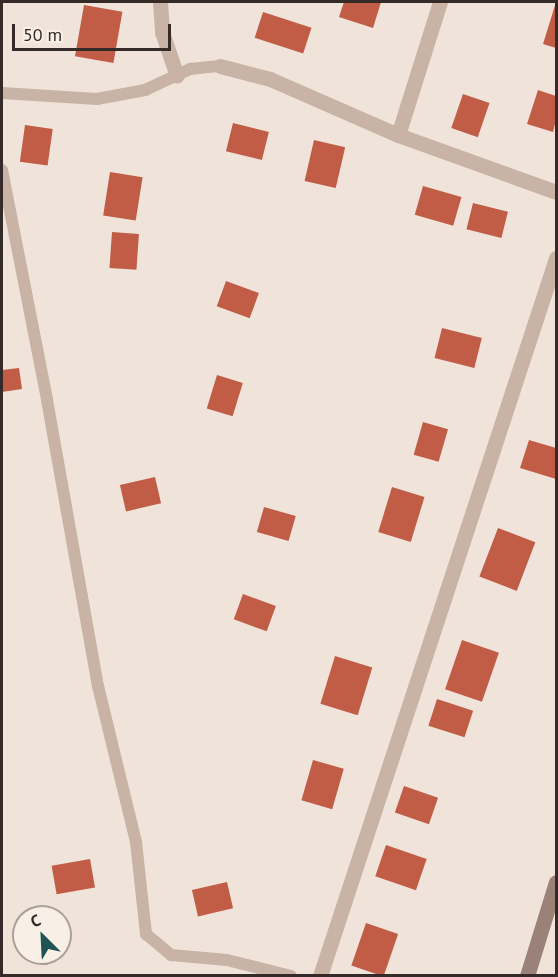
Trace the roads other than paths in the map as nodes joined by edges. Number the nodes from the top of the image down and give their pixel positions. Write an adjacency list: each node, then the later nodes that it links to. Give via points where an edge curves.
1 (160, 2): 4 (street, via 162,32)
2 (440, 2): 6 (street)
3 (220, 66): 4 (lane, via 190,69); 6 (street, via 270,79)
4 (177, 76): 5 (lane, via 145,90 98,99)
5 (2, 93)
6 (398, 135): 8 (street)
7 (2, 170): 11 (lane, via 98,686 136,842 146,934 171,955 227,960)
8 (556, 192)
9 (556, 258): 12 (street)
10 (556, 882): 13 (main road)
11 (291, 975)
12 (320, 975)
13 (527, 975)

